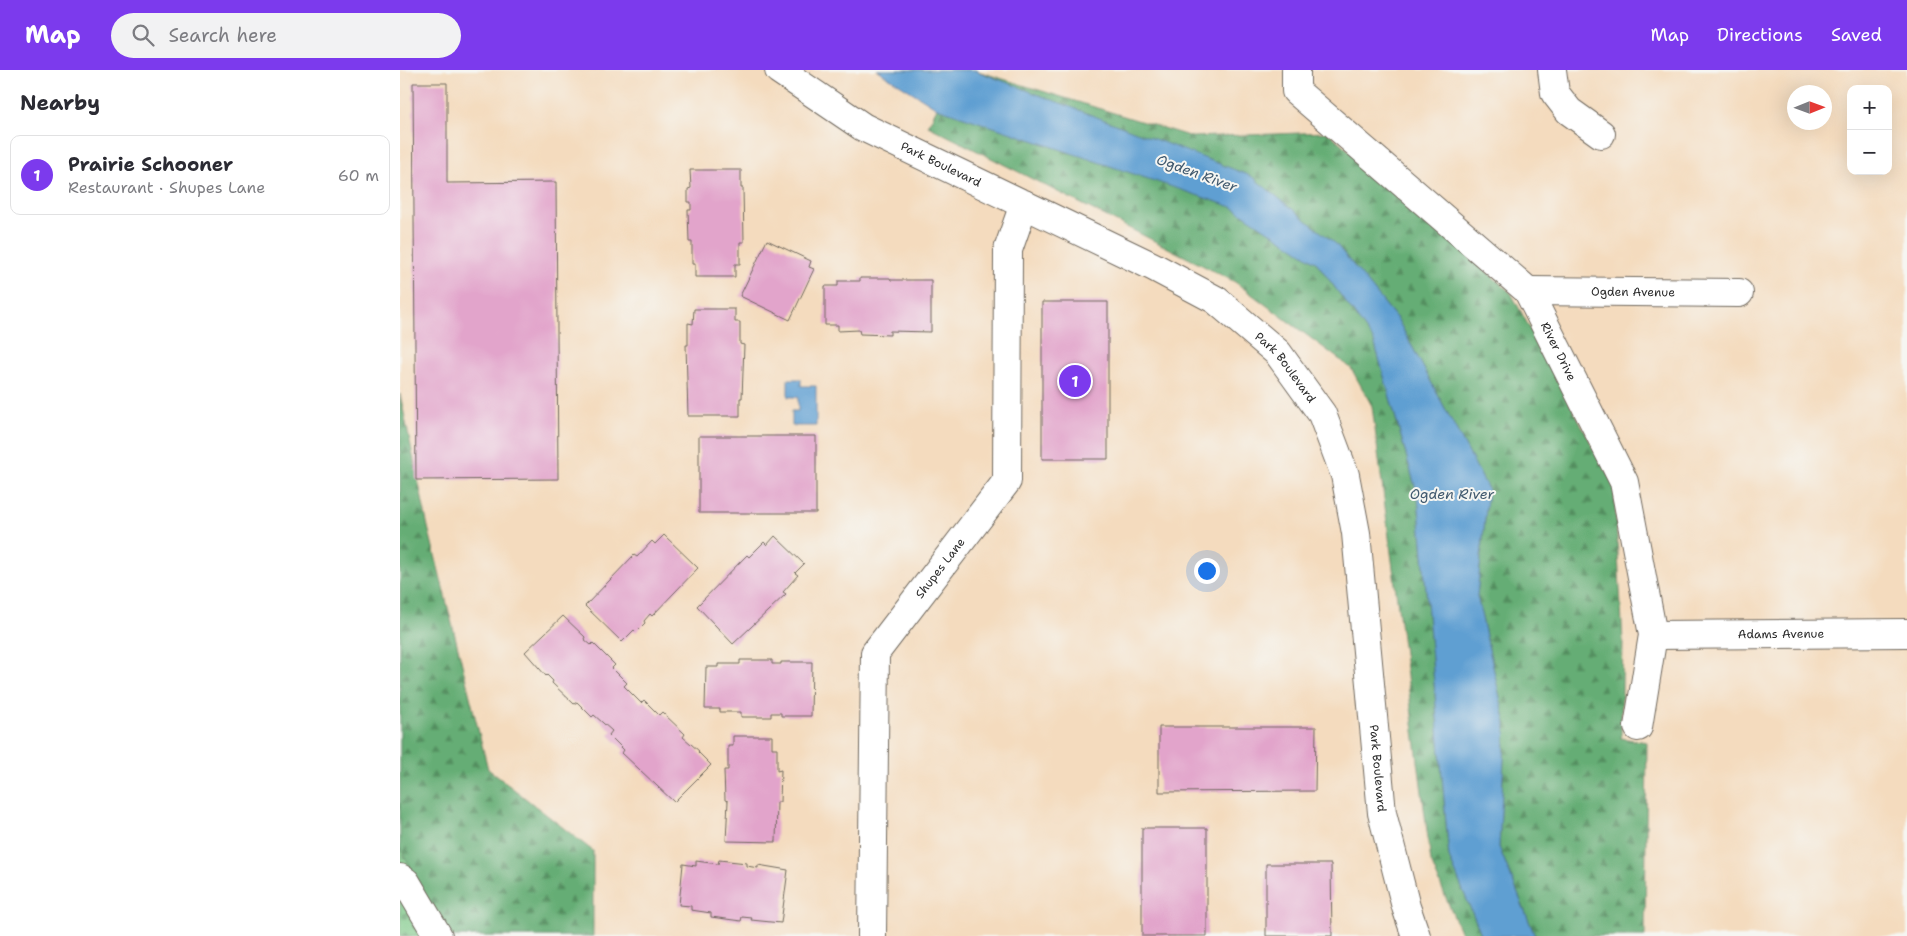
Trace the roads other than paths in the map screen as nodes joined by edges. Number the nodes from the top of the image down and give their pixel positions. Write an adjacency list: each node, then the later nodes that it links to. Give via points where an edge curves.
1 (779, 70): 5 (street, Park Boulevard, via 863,127)
2 (1296, 70): 6 (street, River Drive, via 1296,91)
3 (1552, 70): 4 (street, via 1555,93 1569,111)
4 (1601, 134)
5 (1024, 204): 13 (street, Shupes Lane, via 1008,250 1007,481 875,653); 14 (street, Park Boulevard, via 1216,300 1278,353 1322,414 1345,475 1356,533 1382,813)
6 (1528, 291): 7 (street, Ogden Avenue); 9 (street, River Drive, via 1624,482)
7 (1739, 293)
8 (1907, 633): 9 (street, Adams Avenue)
9 (1653, 635): 10 (street, River Drive)
10 (1638, 727)
11 (400, 878): 12 (street, via 406,882)
12 (438, 936)
13 (872, 936)
14 (1416, 936)

